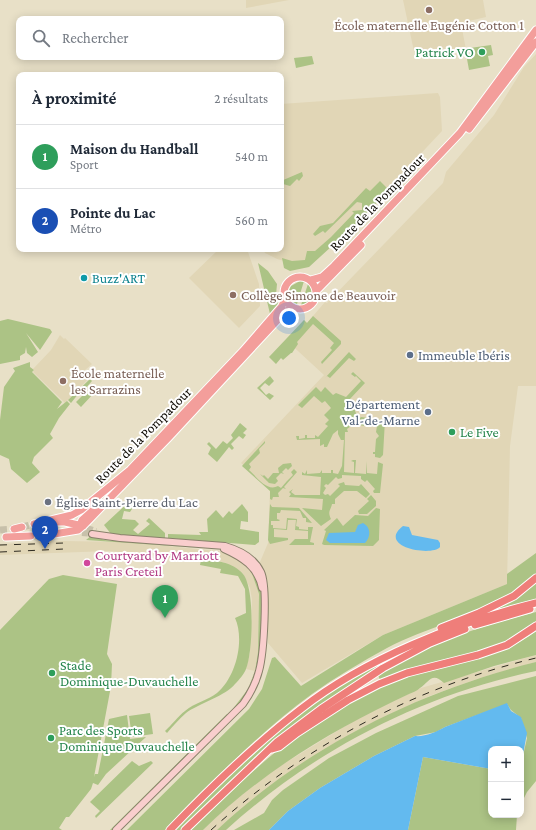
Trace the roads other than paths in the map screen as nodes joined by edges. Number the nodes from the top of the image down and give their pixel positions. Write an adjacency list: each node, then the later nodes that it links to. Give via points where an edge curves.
1 (536, 30): 3 (main road)
2 (536, 42): 3 (main road, via 463,136)
3 (442, 155): 4 (main road, Route de la Pompadour, via 334,266 322,277); 5 (main road, Route de la Pompadour)
4 (311, 280): 5 (main road); 6 (main road, via 302,276 292,278 285,286)
5 (316, 290): 7 (main road, via 315,300 309,306)
6 (285, 299): 7 (main road); 8 (main road, Route de la Pompadour, via 282,306 243,351)
7 (293, 308): 10 (main road, Route de la Pompadour, via 286,311)
8 (147, 453): 10 (main road, via 146,458); 10 (main road, Route de la Pompadour, via 83,509 72,515 38,523 65,522)
9 (22, 527): 11 (main road)
10 (82, 528): 13 (main road)
11 (14, 530)
12 (96, 533): 22 (main road, via 120,538 214,546 234,553 252,563 264,599 262,658 253,689 243,704)
13 (48, 535)
14 (31, 536): 15 (main road)
15 (6, 537)
16 (536, 578): 20 (highway, via 514,596 413,640 383,655)
17 (536, 603): 20 (highway, via 502,611 450,629)
18 (536, 608): 21 (highway, via 472,626 383,668 321,708)
19 (536, 626): 21 (highway, via 507,645 406,673 379,684 348,700 279,747)
20 (376, 662): 23 (highway, via 301,708 214,784)
21 (272, 749): 24 (highway)
22 (116, 830)
23 (170, 830)
24 (185, 830)

